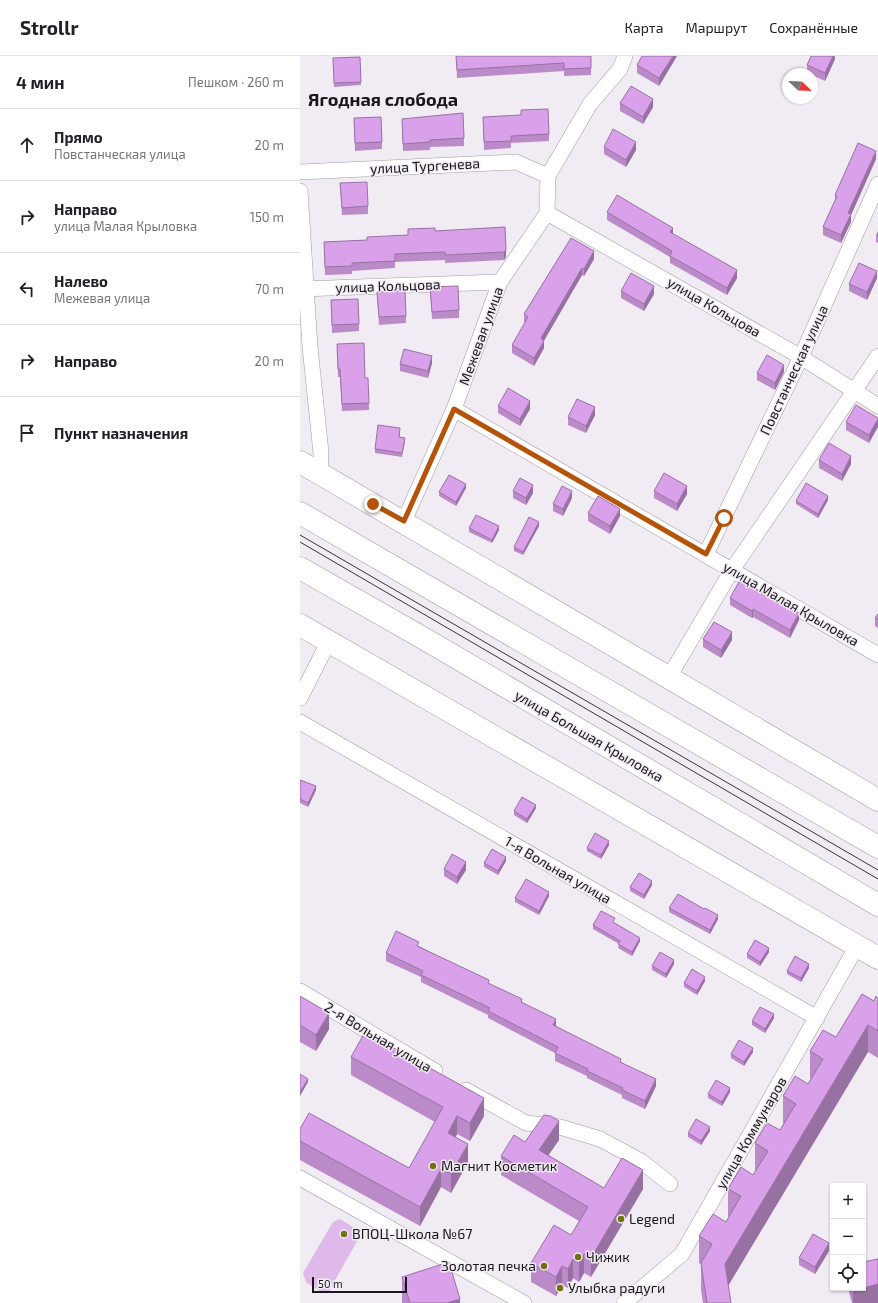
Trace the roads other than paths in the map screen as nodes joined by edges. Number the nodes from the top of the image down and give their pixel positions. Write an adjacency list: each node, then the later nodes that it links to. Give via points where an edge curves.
1 (625, 56): 3 (street, via 620,69 590,104)
2 (300, 172): 3 (street, улица Тургенева, via 516,162)
3 (548, 176): 6 (street)
4 (878, 184): 10 (street, Повстанческая улица)
5 (300, 191): 8 (street)
6 (547, 213): 7 (street, Межевая улица); 10 (street, улица Кольцова)
7 (500, 282): 8 (street, улица Кольцова); 13 (street, Межевая улица)
8 (303, 289): 15 (street, via 321,453)
9 (878, 356): 11 (street)
10 (801, 357): 11 (street, улица Кольцова); 18 (street, Повстанческая улица)
11 (854, 391): 12 (street, улица Кольцова); 20 (street)
12 (878, 406)
13 (454, 409): 17 (street, Межевая улица); 18 (street, улица Малая Крыловка)
14 (300, 462): 15 (main road)
15 (320, 474): 17 (main road)
16 (300, 513): 28 (main road)
17 (404, 521): 24 (main road)
18 (706, 554): 20 (street, улица Малая Крыловка)
19 (300, 568): 29 (main road, улица Большая Крыловка)
20 (732, 570): 23 (street, улица Малая Крыловка); 24 (street)
21 (300, 625): 22 (main road)
22 (329, 641): 25 (street); 30 (main road)
23 (878, 655)
24 (669, 677): 27 (main road)
25 (300, 698)
26 (300, 722): 33 (street, 1-я Вольная улица)
27 (878, 800)
28 (878, 847)
29 (878, 905)
30 (857, 946): 31 (main road); 33 (street, улица Коммунаров)
31 (878, 958)
32 (300, 990): 35 (street, 2-я Вольная улица, via 451,1082 526,1124 560,1127 600,1139 641,1161)
33 (817, 1018): 37 (street, улица Коммунаров, via 682,1254)
34 (300, 1178): 36 (street)
35 (670, 1184)
36 (524, 1303)
37 (624, 1303)

